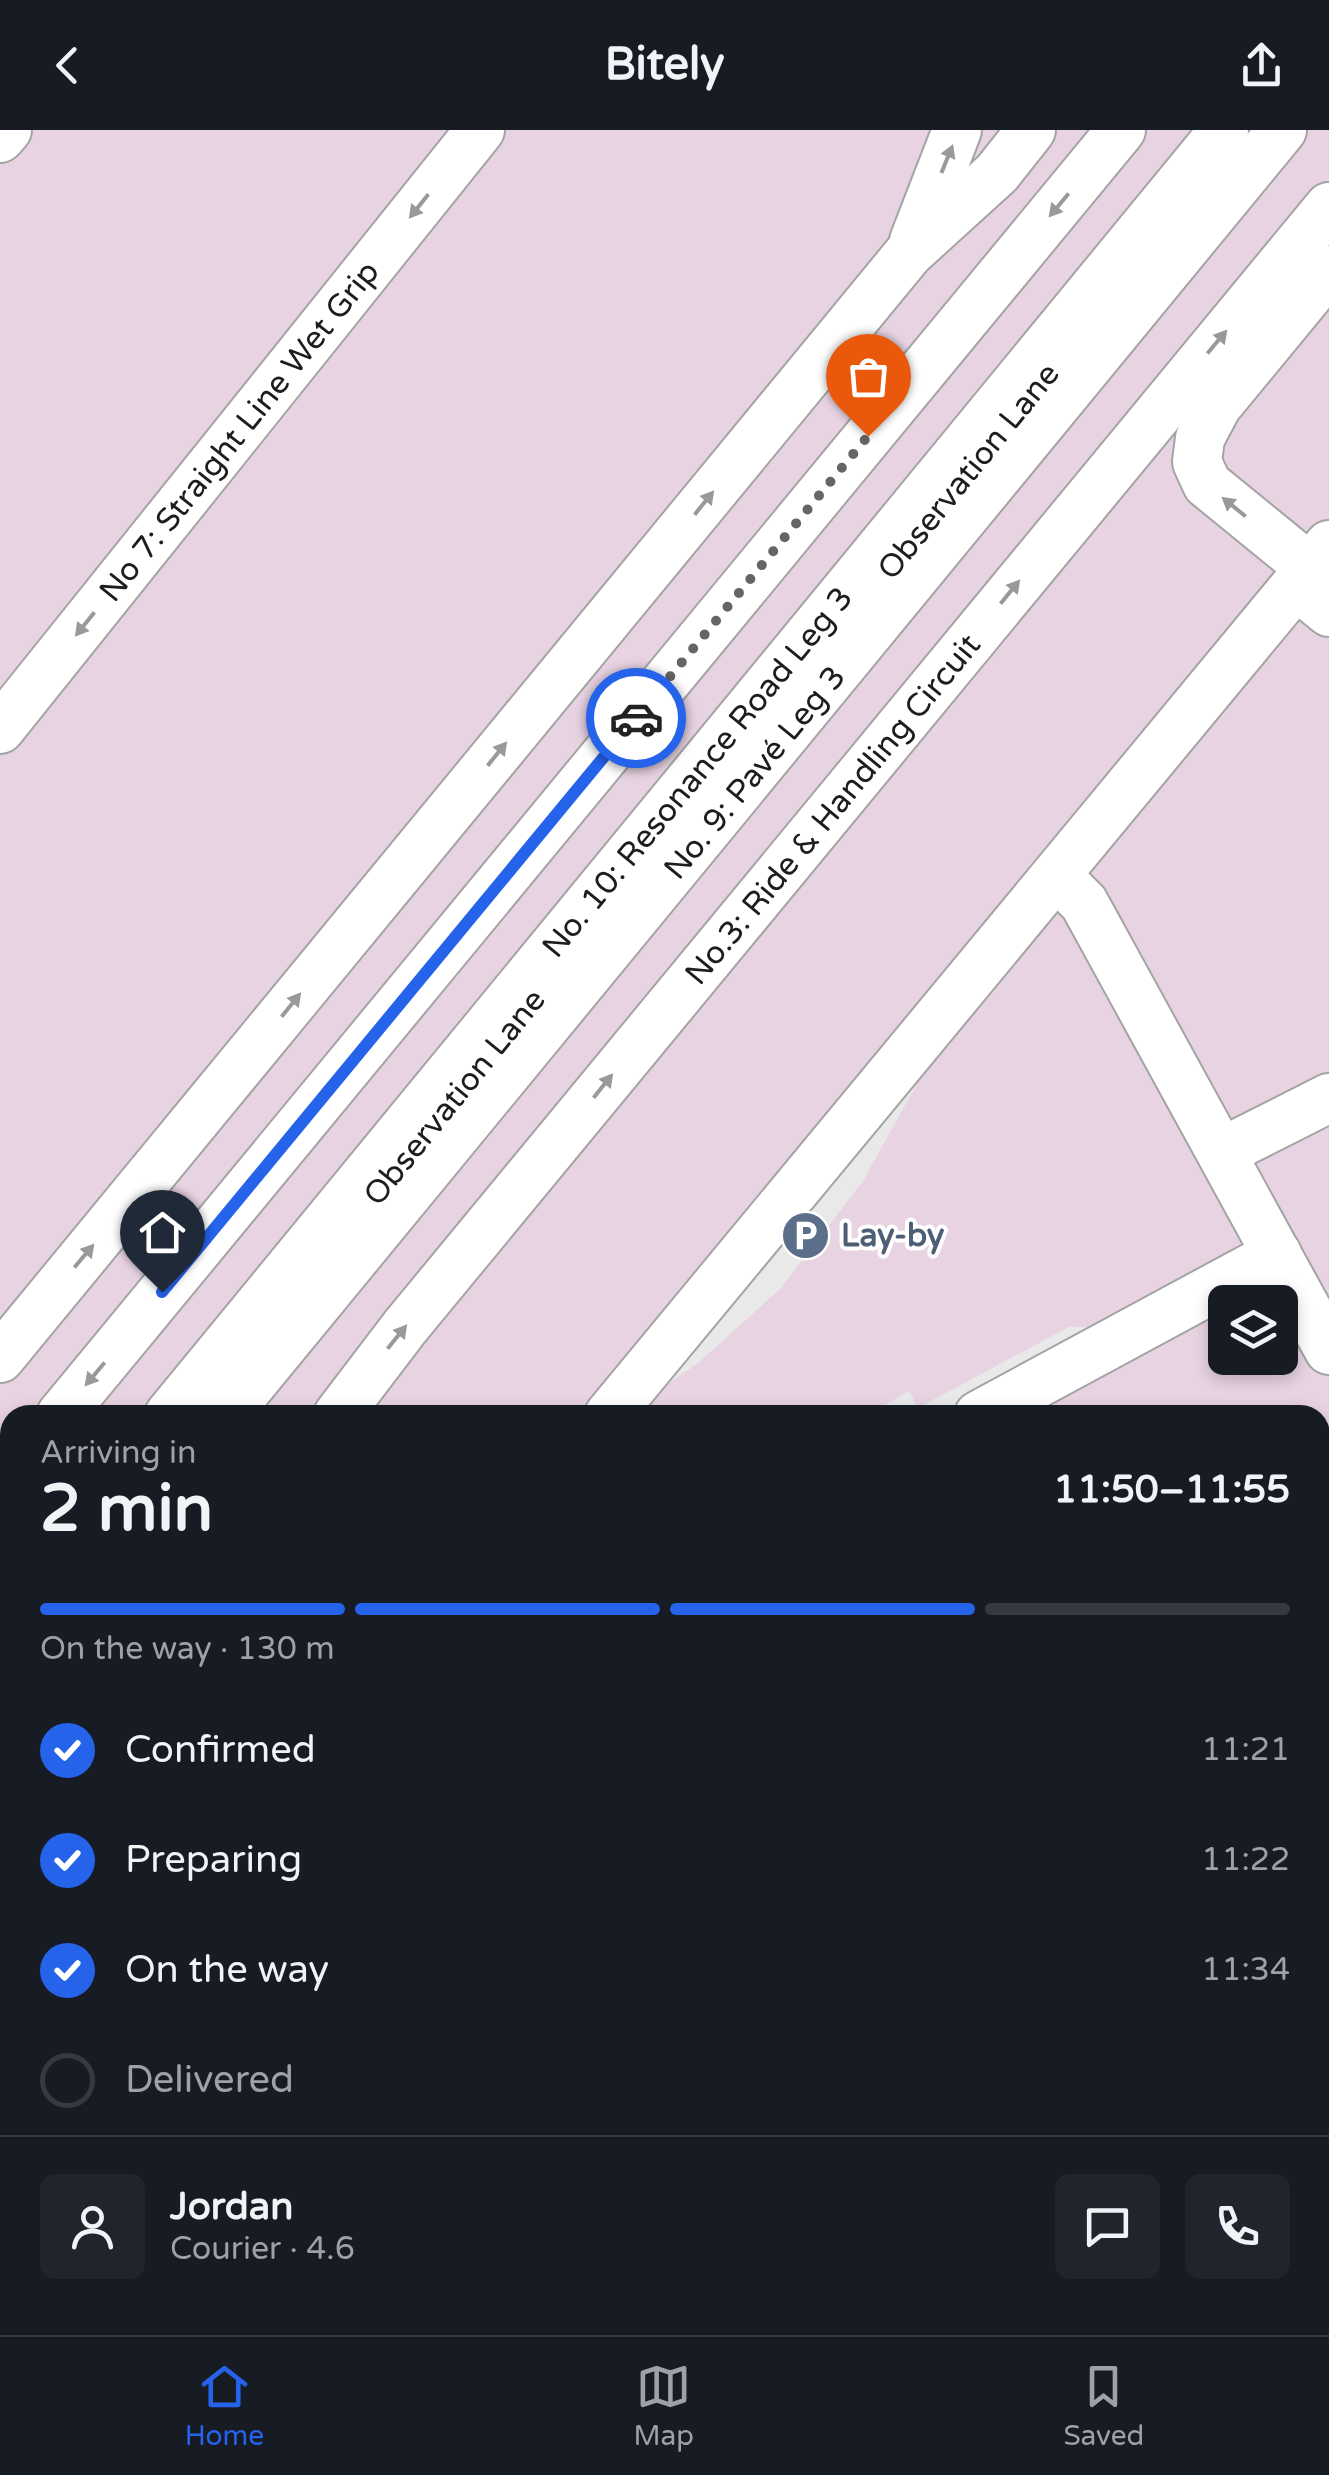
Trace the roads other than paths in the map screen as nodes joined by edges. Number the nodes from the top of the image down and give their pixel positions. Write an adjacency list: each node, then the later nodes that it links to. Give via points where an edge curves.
1 (7, 130): 9 (street)
2 (480, 130): 14 (street, No 7: Straight Line Wet Grip, one-way to 14)
3 (956, 130): 11 (street, one-way to 3)
4 (1031, 130): 11 (street, via 997,173)
5 (1121, 130): 21 (street, one-way to 21)
6 (1224, 130): 22 (street, No. 10: Resonance Road Leg 3)
7 (1248, 130): 23 (street, Observation Lane)
8 (1282, 130): 24 (street, No. 9: Pavé Leg 3)
9 (0, 138)
10 (1329, 207): 25 (street, No.3: Ride & Handling Circuit, one-way to 10)
11 (909, 253): 20 (street, one-way to 11)
12 (1329, 270): 13 (street, one-way to 12, via 1206,484 1197,462 1200,438 1217,406)
13 (1316, 578): 15 (street)
14 (0, 730)
15 (1057, 876): 17 (street, via 1084,903); 26 (street)
16 (1329, 1098): 17 (street)
17 (1222, 1152): 18 (street)
18 (1277, 1254): 19 (street); 27 (street)
19 (1329, 1350)
20 (0, 1358)
21 (69, 1405)
22 (177, 1405)
23 (201, 1405)
24 (234, 1405)
25 (346, 1405)
26 (617, 1405)
27 (998, 1405)

